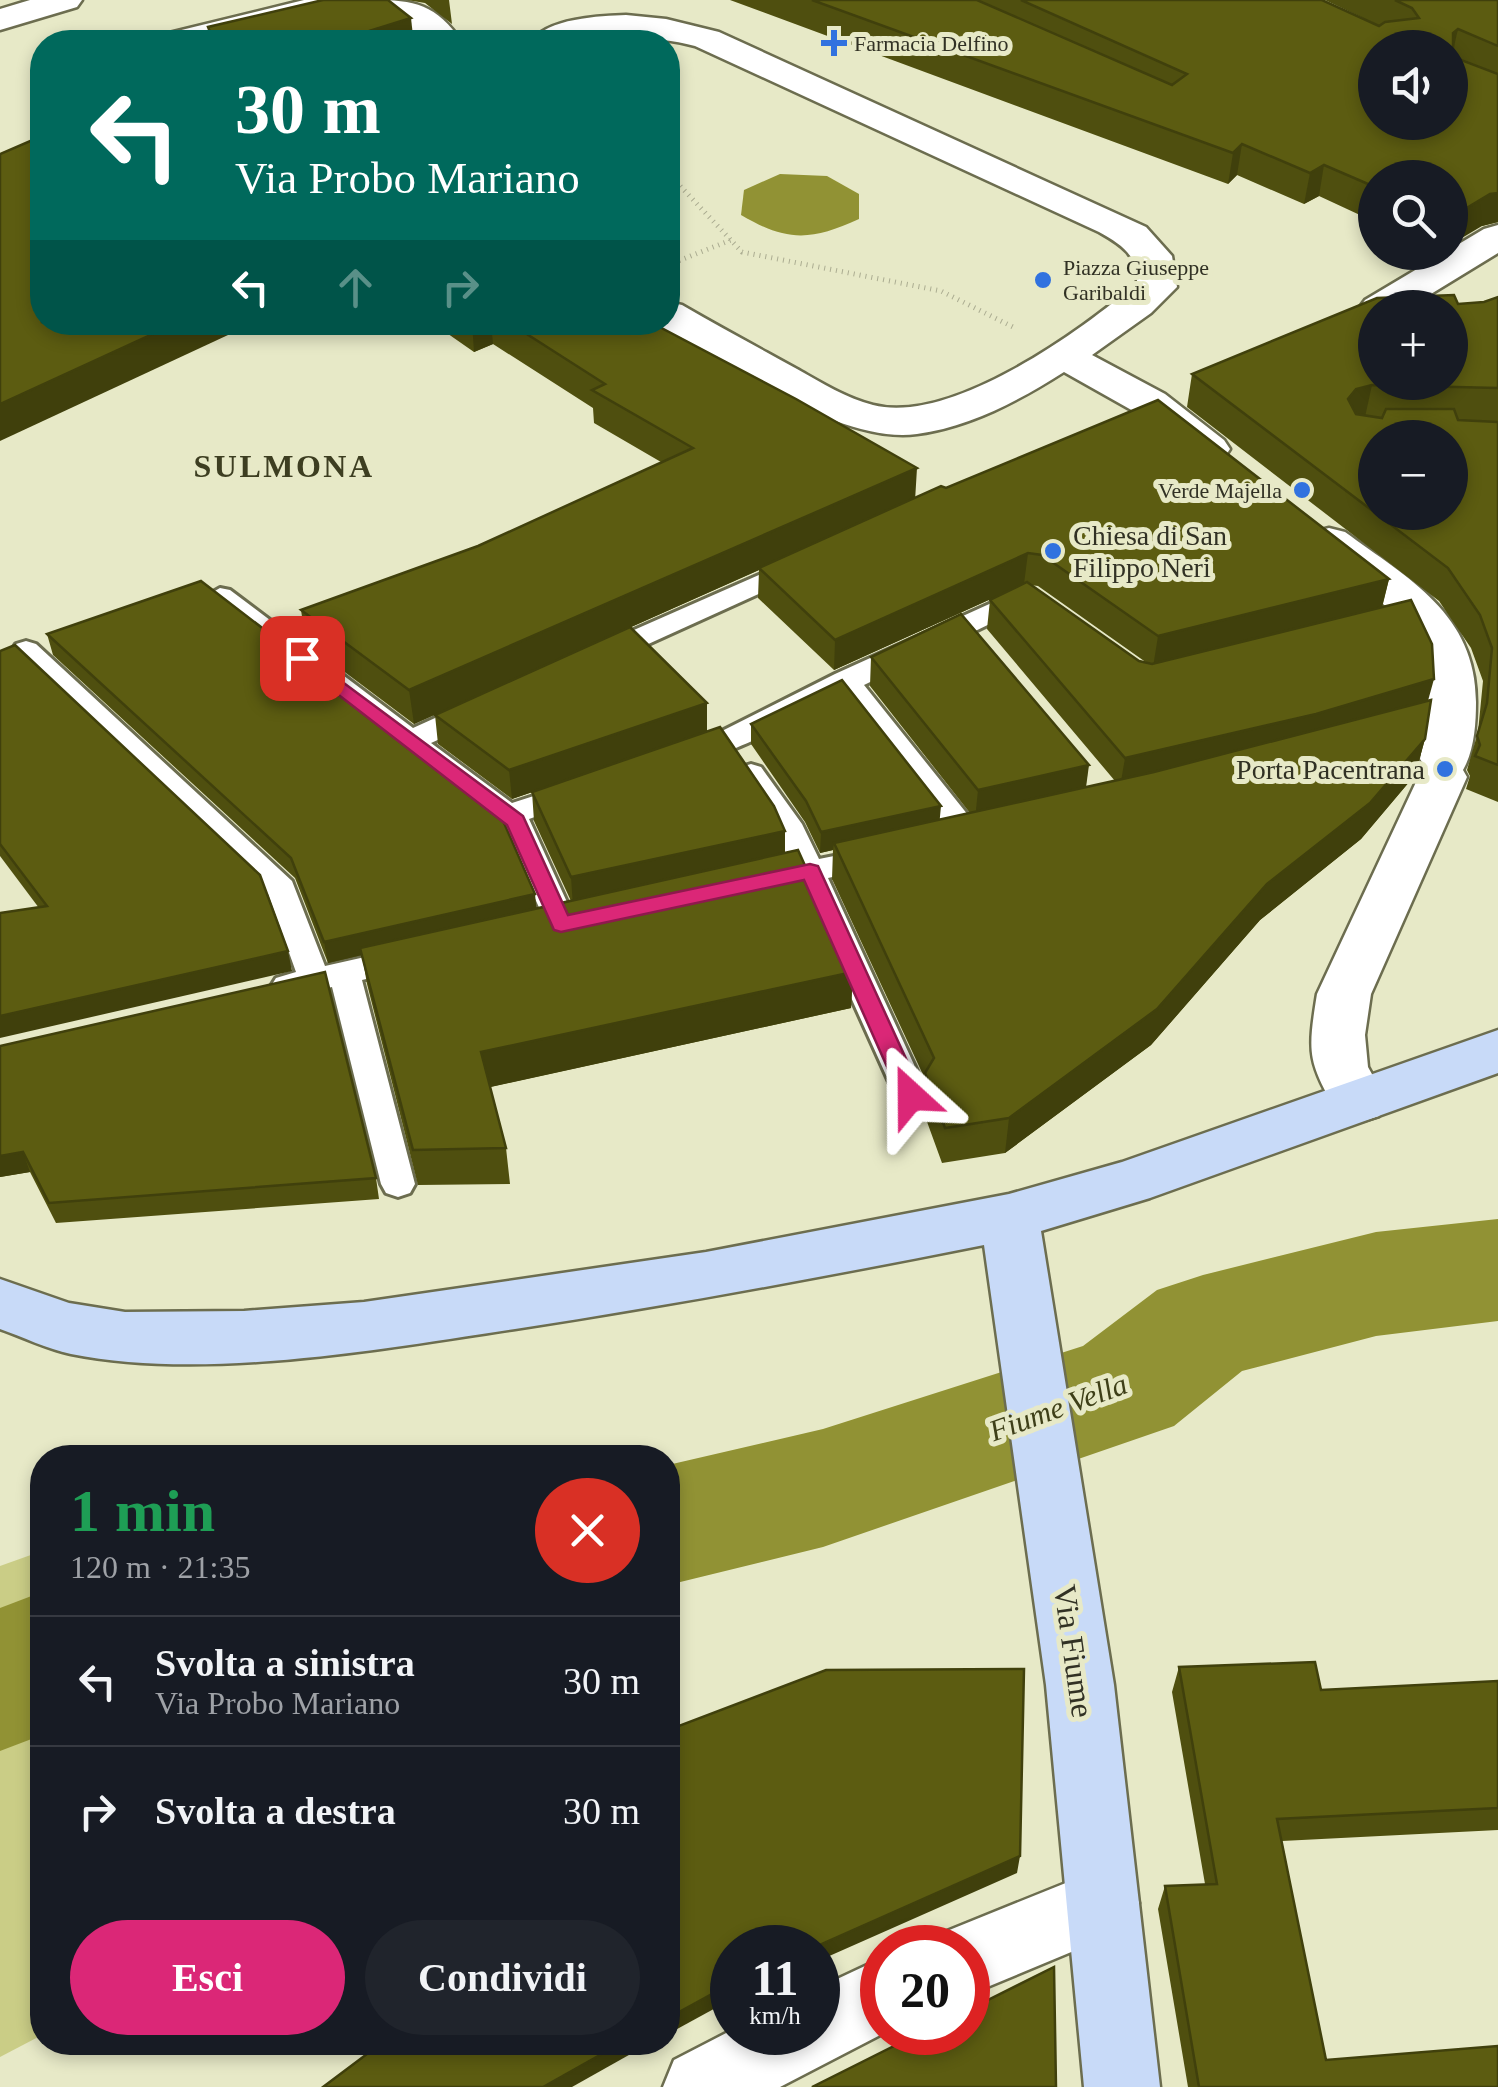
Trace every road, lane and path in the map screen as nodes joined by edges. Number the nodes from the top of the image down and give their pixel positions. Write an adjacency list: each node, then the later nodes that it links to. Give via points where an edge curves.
1 (65, 0): 4 (street)
2 (346, 0): 5 (street)
3 (389, 0): 6 (street)
4 (9, 21)
5 (222, 30)
6 (434, 30)
7 (583, 30): 8 (street)
8 (677, 30)
9 (680, 31): 16 (street, via 1135,236 1152,251 1157,287)
10 (680, 187): 12 (path)
11 (1498, 237): 14 (street)
12 (731, 240): 13 (path); 16 (path, via 742,252 941,291)
13 (680, 260)
14 (1408, 290)
15 (680, 321): 16 (street, via 833,406 889,420 950,416)
16 (1061, 354): 17 (street)
17 (1165, 400): 18 (street); 19 (street)
18 (1105, 432)
19 (1236, 470)
20 (1297, 517): 45 (street, via 1402,617 1446,645 1455,675 1438,717 1443,768 1344,994 1340,1068)
21 (819, 556): 27 (lane)
22 (220, 596): 30 (lane)
23 (1056, 616): 24 (lane, via 1026,595)
24 (963, 624): 26 (lane); 28 (lane)
25 (26, 650): 41 (lane, via 281,890)
26 (988, 654)
27 (571, 668)
28 (846, 680): 31 (lane); 36 (lane)
29 (500, 700): 30 (lane)
30 (412, 740): 34 (lane)
31 (728, 740): 32 (lane); 37 (lane)
32 (655, 765)
33 (600, 784): 34 (lane)
34 (508, 815): 39 (lane, via 528,842 547,927)
35 (1005, 828): 36 (lane)
36 (969, 837): 37 (lane)
37 (810, 872): 38 (lane); 44 (lane)
38 (734, 888)
39 (600, 916)
40 (438, 952): 41 (lane)
41 (329, 976): 42 (lane); 46 (lane)
42 (260, 992)
43 (1498, 1051): 45 (street)
44 (911, 1096)
45 (1359, 1102): 47 (street)
46 (398, 1184)
47 (1009, 1217): 48 (street, via 706,1276 344,1328 124,1337 68,1328); 49 (street, Via Fiume, via 1080,1685)
48 (0, 1304)
49 (1103, 1902): 50 (street); 53 (street, Via Fiume)
50 (990, 1950)
51 (764, 2055): 52 (street)
52 (702, 2087)
53 (1122, 2087)

